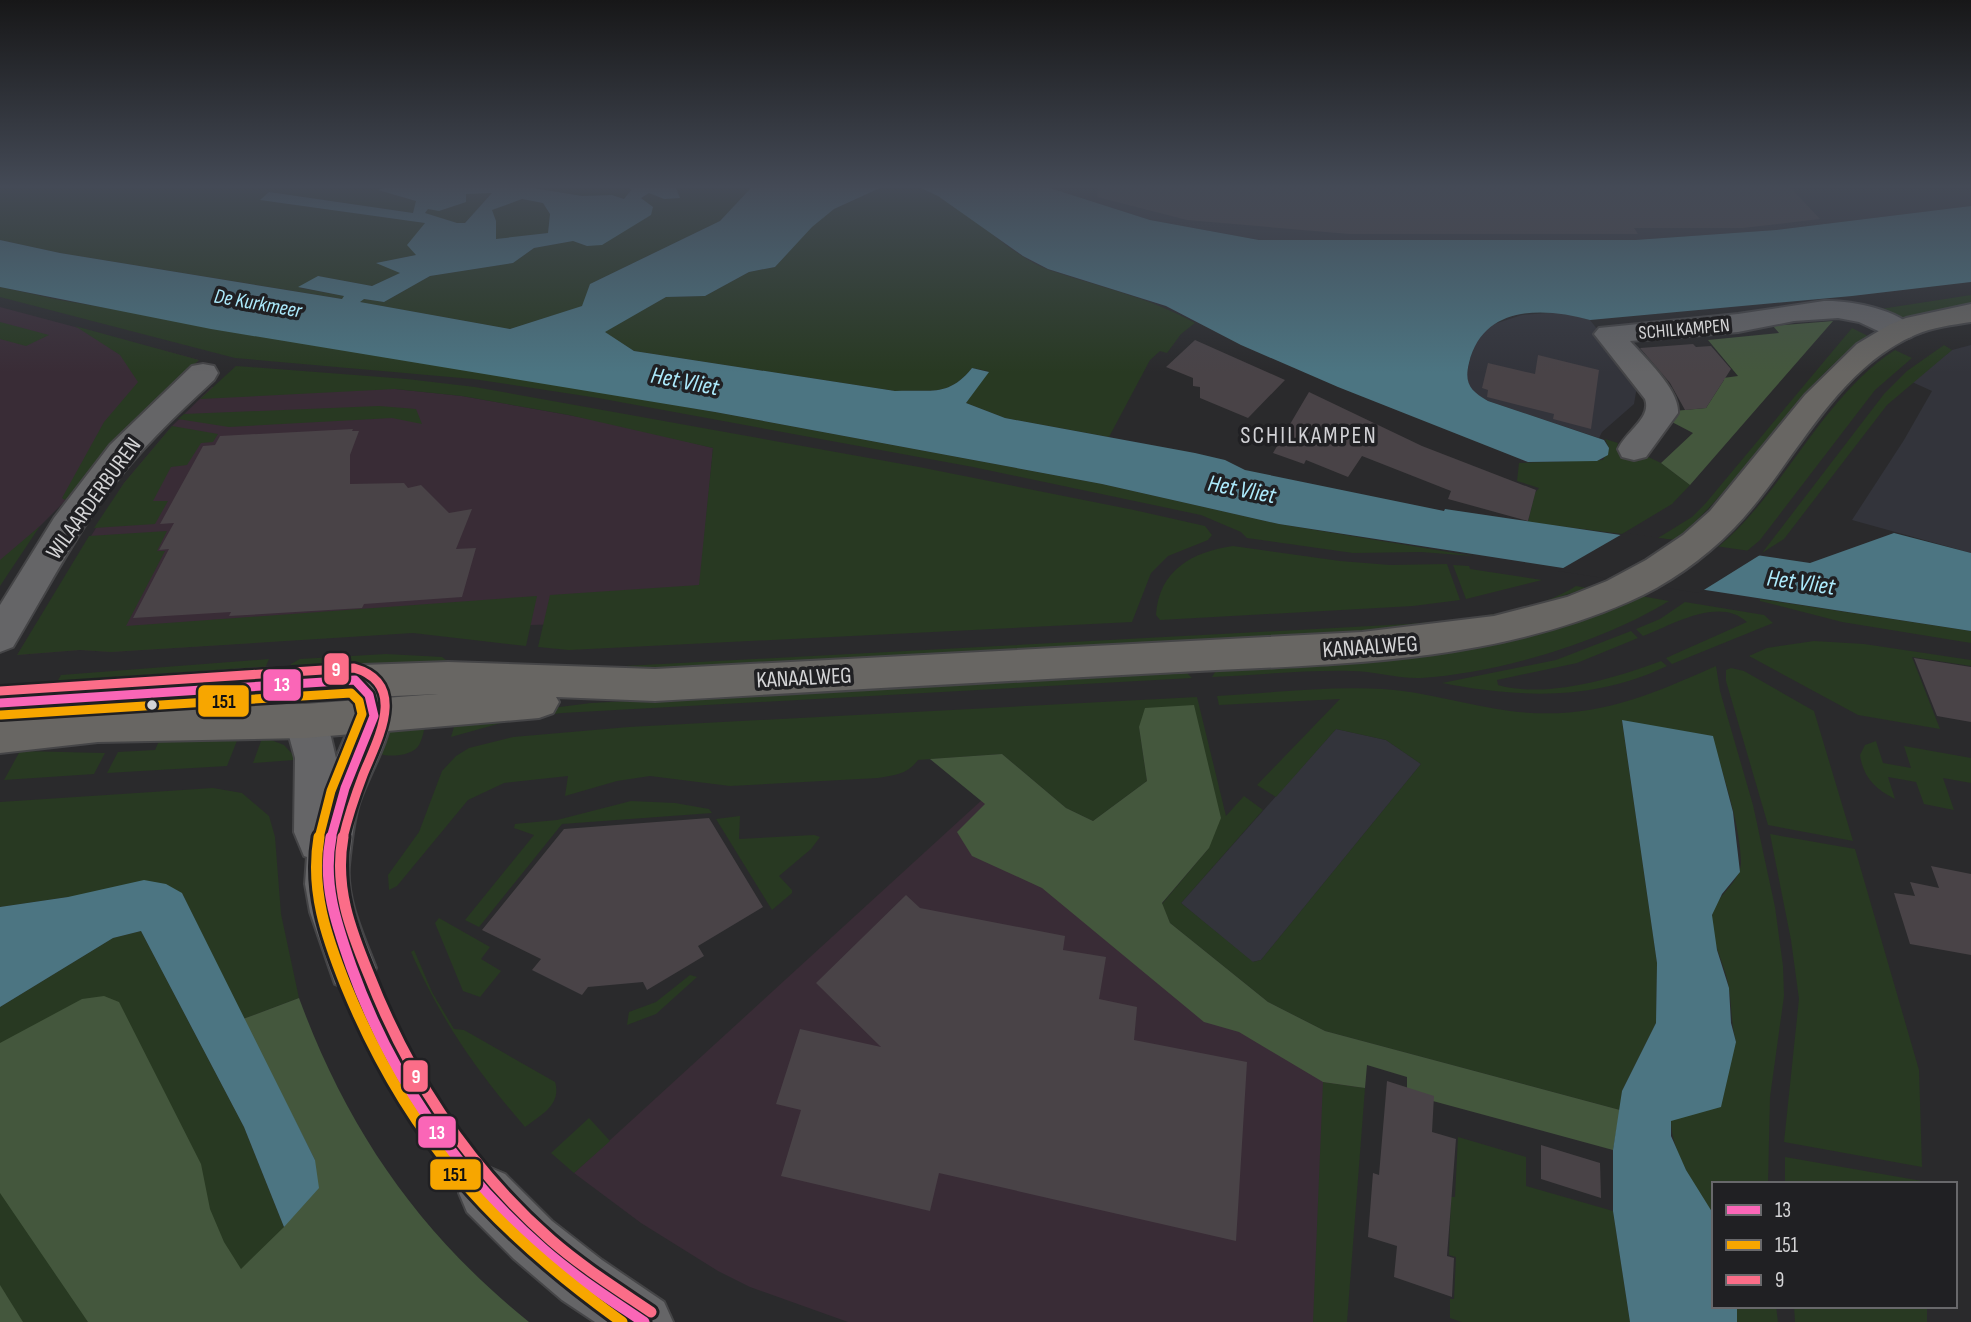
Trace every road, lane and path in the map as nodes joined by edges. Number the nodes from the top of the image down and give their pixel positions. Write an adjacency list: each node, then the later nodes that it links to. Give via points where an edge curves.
1 (1971, 313): 2 (main road, KANAALWEG)
2 (1900, 331): 4 (street, SCHILKAMPEN, via 1845,310 1609,334 1665,408); 6 (main road, KANAALWEG, via 1867,352 1835,382 1745,493 1695,543 1613,592 1526,624 1415,643 655,685 555,700)
3 (202, 373): 5 (street, WILAARDERBUREN, via 110,466)
4 (1634, 449)
5 (0, 636)
6 (365, 698): 7 (main road, KANAALWEG); 8 (main road, KANAALWEG); 10 (street)
7 (0, 703)
8 (305, 721): 9 (main road, KANAALWEG, via 138,723); 10 (street, via 315,743 317,766 314,829)
9 (0, 736)
10 (327, 866): 11 (street, via 333,912)
11 (352, 968)
12 (486, 1193): 13 (street, via 582,1280)
13 (644, 1322)

